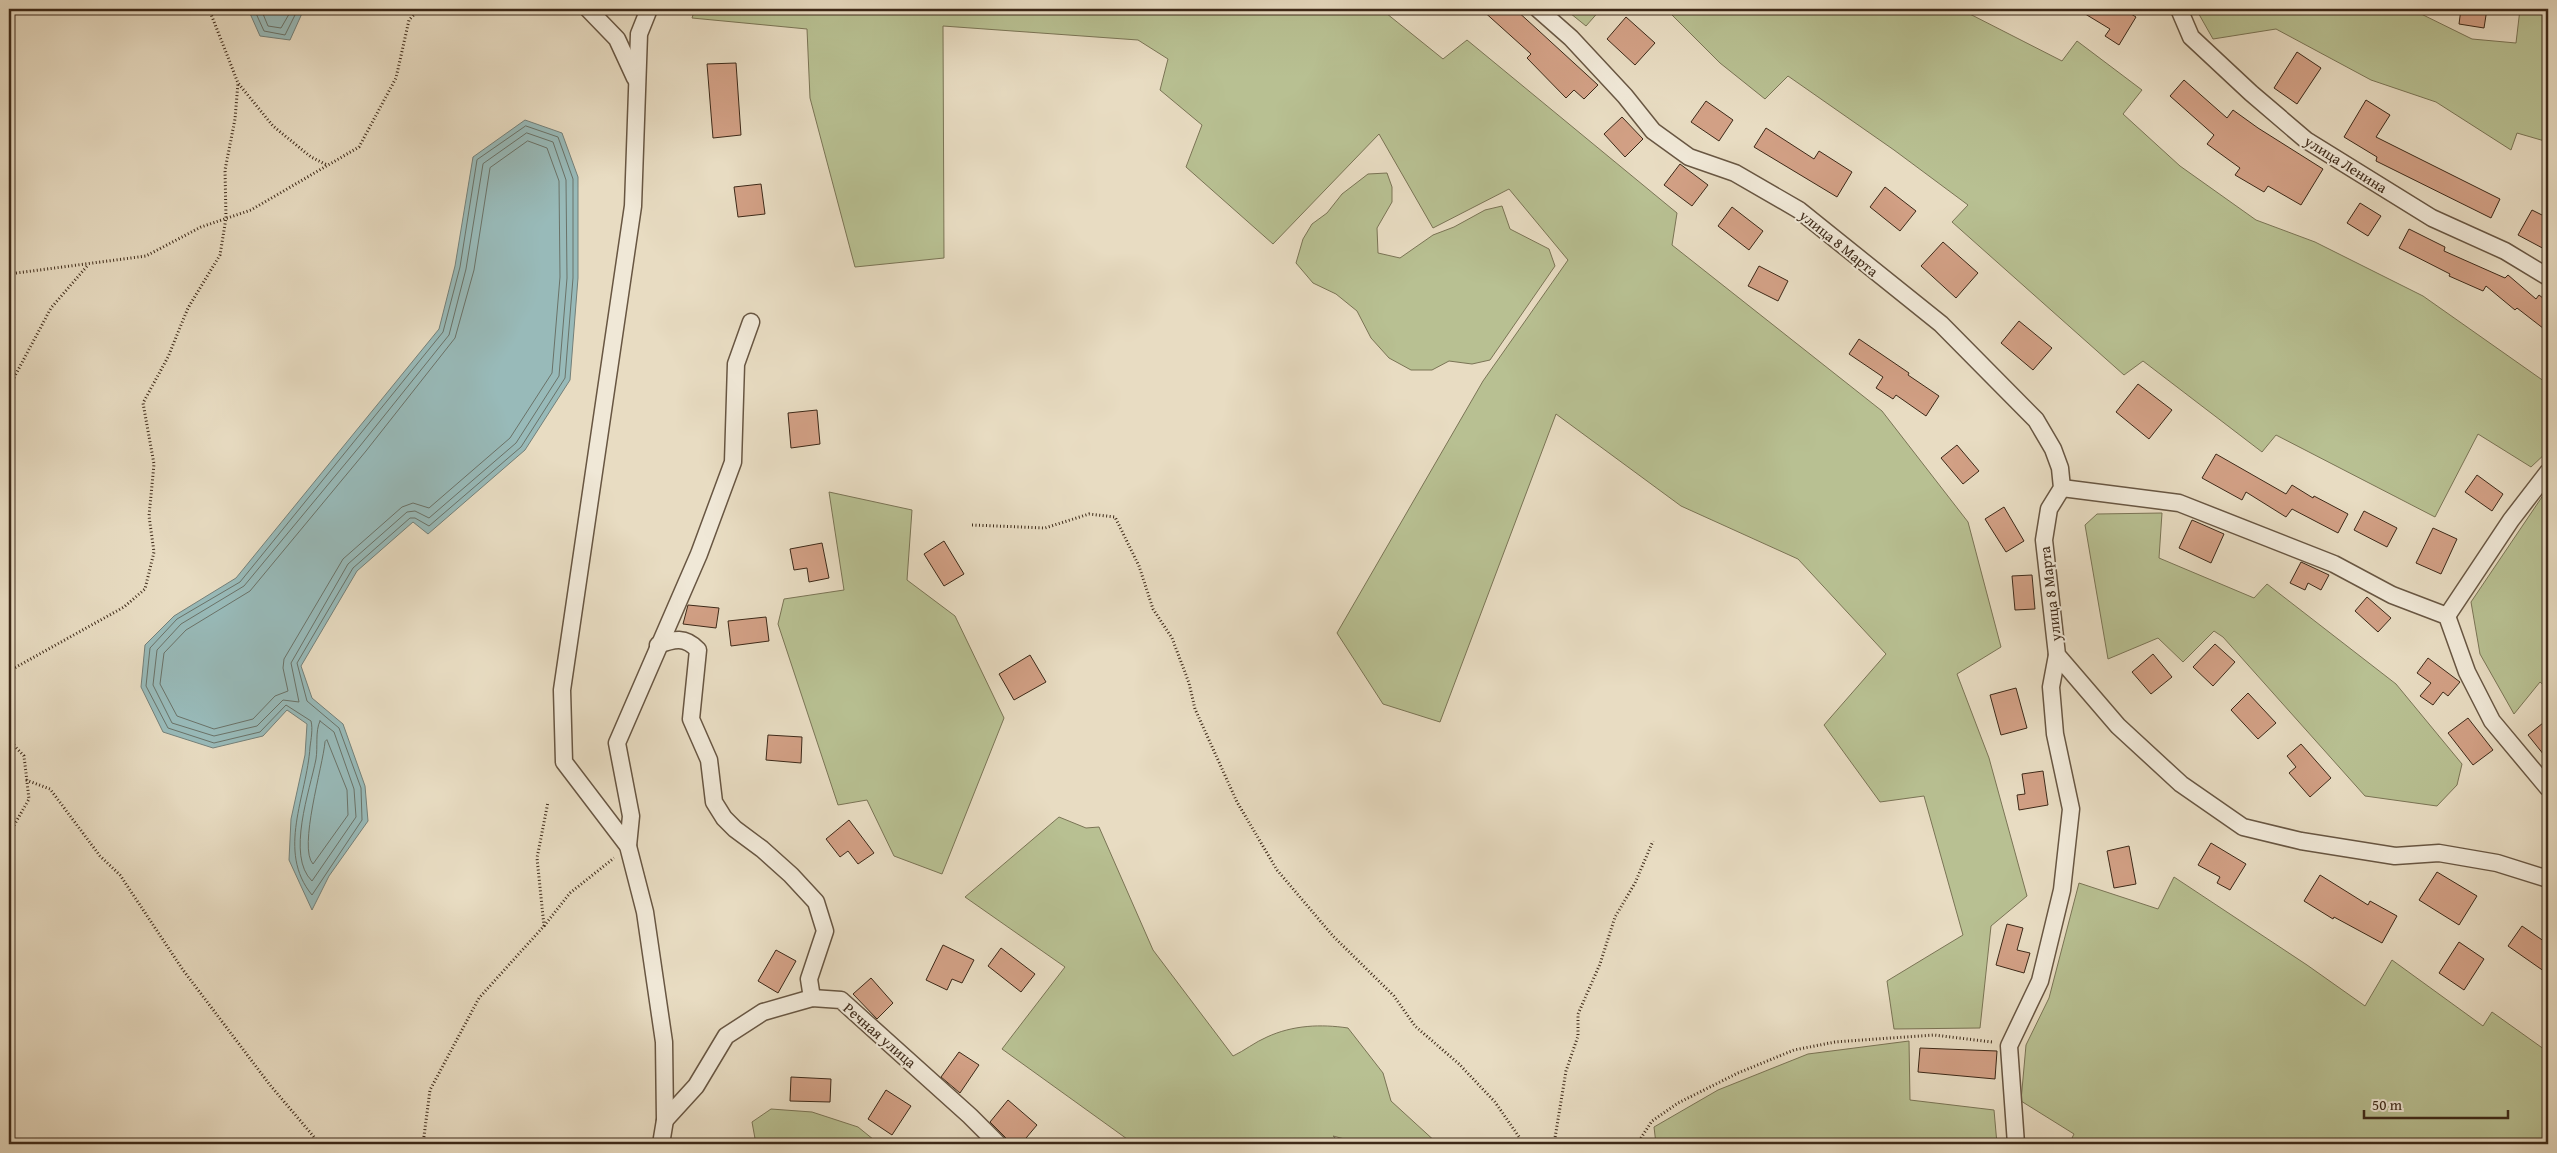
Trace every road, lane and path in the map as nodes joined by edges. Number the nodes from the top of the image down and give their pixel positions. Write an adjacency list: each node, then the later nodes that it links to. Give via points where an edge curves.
1 (209, 9): 8 (path)
2 (420, 9): 9 (path, via 409,20 396,78 359,147)
3 (588, 9): 7 (street, via 617,39)
4 (648, 9): 7 (street, via 639,34)
5 (1538, 9): 17 (street, улица 8 Марта, via 1578,45 1654,131 1689,157 1735,172 1799,210 1941,324 2036,420 2053,449 2060,468)
6 (2179, 9): 13 (street, улица Ленина, via 2191,37 2306,140 2432,218 2505,251)
7 (636, 80): 29 (street, via 633,206 562,690 564,762)
8 (238, 83): 9 (path, via 273,126 311,157); 10 (path, via 225,170)
9 (328, 165): 10 (path, via 252,210)
10 (226, 218): 11 (path, via 201,227 146,256); 22 (path, via 220,255 188,308 168,357 143,403 154,464 149,516 154,552 145,589 124,607)
11 (89, 264): 12 (path); 15 (path, via 51,308)
12 (9, 274)
13 (2548, 277)
14 (751, 322): 20 (street, via 736,364 733,462 699,554)
15 (9, 387)
16 (2548, 472): 19 (street, via 2510,520)
17 (2062, 488): 19 (street, via 2179,503 2334,564 2392,595); 21 (street, улица 8 Марта, via 2049,509 2044,540)
18 (972, 525): 39 (path, via 1045,528 1089,514 1115,516 1139,566 1153,609 1172,638 1195,709 1237,802 1277,870 1334,936 1394,996 1415,1026 1459,1064 1495,1102)
19 (2447, 616): 25 (street, via 2467,672 2492,721)
20 (658, 645): 29 (street, via 617,743 631,816); 32 (street, via 675,639 690,641 698,650 691,719 709,760 714,802 724,818 792,875 816,902 825,932 809,979)
21 (2057, 655): 30 (street, улица 8 Марта, via 2118,726 2181,784 2243,827 2302,841 2396,856 2439,852 2497,863); 33 (street, via 2051,687 2055,734 2071,809 2062,890 2040,981)
22 (9, 671)
23 (9, 740): 24 (path, via 24,756)
24 (26, 780): 27 (path, via 28,799); 35 (path, via 50,789 100,856 120,875 183,970)
25 (2548, 788)
26 (548, 802): 31 (path, via 537,858)
27 (9, 834)
28 (1653, 842): 40 (path, via 1615,917 1600,964 1578,1014 1578,1036 1566,1070)
29 (628, 846): 31 (path, via 570,893); 34 (street, via 654,964 664,1042)
30 (2548, 879)
31 (544, 926): 36 (path, via 479,998 430,1090)
32 (812, 998): 34 (street, Речная улица, via 763,1012 726,1036 696,1086); 38 (street, Речная улица, via 842,1000)
33 (2009, 1046): 41 (path, via 1934,1035 1835,1042 1794,1050 1678,1103 1652,1121); 42 (street)
34 (665, 1120): 37 (street)
35 (320, 1144)
36 (423, 1144)
37 (661, 1144)
38 (998, 1144)
39 (1524, 1144)
40 (1554, 1144)
41 (1637, 1144)
42 (2016, 1144)

